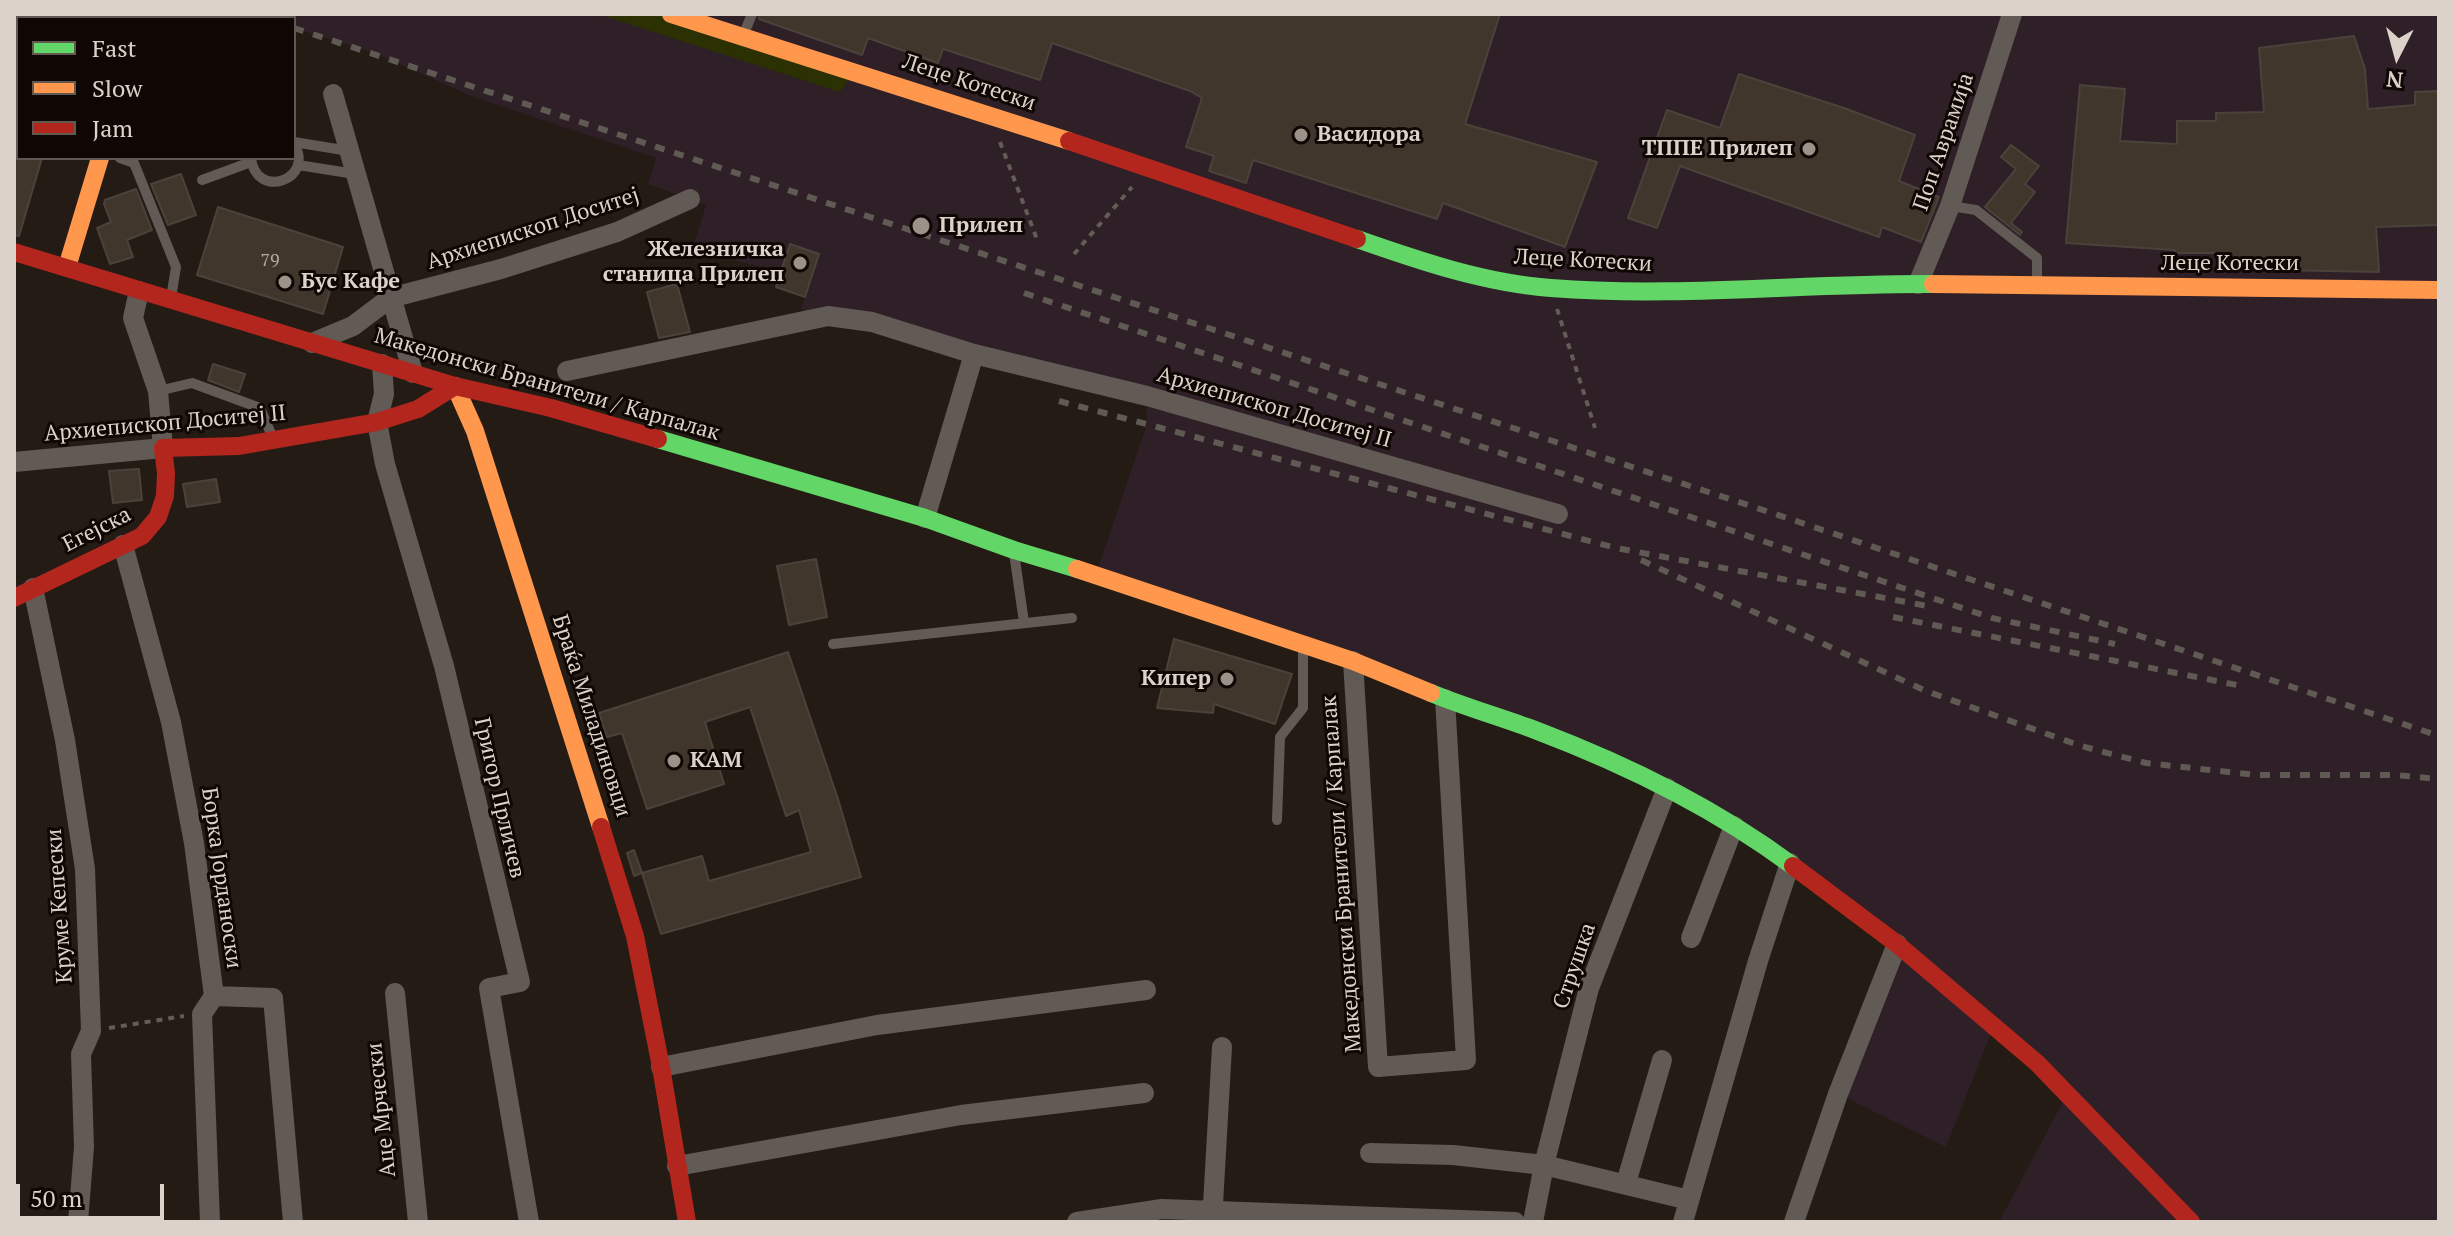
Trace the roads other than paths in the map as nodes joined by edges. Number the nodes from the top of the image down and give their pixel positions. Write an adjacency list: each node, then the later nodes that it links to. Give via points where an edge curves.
1 (671, 14): 4 (main road, Леце Котески)
2 (752, 14): 4 (lane)
3 (2012, 14): 16 (street, Поп Аврамија)
4 (742, 38): 19 (main road, Леце Котески, via 990,114 1438,267 1487,278 1550,288 1648,290)
5 (333, 94): 8 (street)
6 (296, 143): 8 (lane)
7 (296, 149): 12 (lane)
8 (349, 151): 13 (street)
9 (99, 160): 18 (main road)
10 (126, 160): 24 (lane, via 134,163 176,267)
11 (251, 160): 12 (lane, via 258,176 273,182 288,178); 14 (lane)
12 (298, 165): 13 (lane)
13 (355, 174): 23 (street)
14 (202, 180)
15 (690, 199): 23 (street, Архиепископ Доситеј, via 617,232)
16 (1950, 206): 19 (street, Поп Аврамија); 20 (lane, via 1976,210 2037,258)
17 (14, 252): 18 (main road, Македонски Бранители / Карпалак)
18 (67, 267): 22 (main road, Македонски Бранители / Карпалак)
19 (1918, 284): 20 (main road, Леце Котески)
20 (2036, 287): 21 (main road, Леце Котески)
21 (2439, 290)
22 (139, 291): 24 (main road, Македонски Бранители / Карпалак); 31 (street, Егејска, via 133,318)
23 (390, 298): 25 (street, Архиепископ Доситеј, via 353,326); 29 (street)
24 (171, 300): 25 (main road, Македонски Бранители / Карпалак)
25 (312, 343): 27 (main road, Македонски Бранители / Карпалак)
26 (974, 354): 28 (street, Архиепископ Доситеј II, via 872,322 828,316); 36 (street, Архиепископ Доситеј II, via 1147,396); 37 (street)
27 (382, 364): 29 (main road, Македонски Бранители / Карпалак); 32 (street, Григор Прличев, via 384,394)
28 (567, 371)
29 (413, 373): 30 (main road, Македонски Бранители / Карпалак)
30 (455, 386): 32 (main road, Архиепископ Доситеј II, via 418,409); 37 (main road, Македонски Бранители / Карпалак, via 551,408); 58 (main road, Браќа Миладиновци, via 475,431 635,936)
31 (158, 391): 33 (lane, via 192,383 260,408); 34 (street, Егејска)
32 (377, 422): 33 (main road, Архиепископ Доситеј II); 70 (street, Григор Прличев, via 444,666 520,982 489,988)
33 (274, 440): 34 (main road, Архиепископ Доситеј II)
34 (163, 448): 35 (street, Архиепископ Доситеј II); 38 (main road, Егејска, via 168,478 164,504 155,525)
35 (14, 462)
36 (1558, 514)
37 (925, 518): 39 (main road, Македонски Бранители / Карпалак)
38 (123, 545): 40 (main road, Егејска); 55 (street, Борка Јорданоски, via 171,722)
39 (1014, 550): 42 (lane); 44 (main road, Македонски Бранители / Карпалак)
40 (23, 593): 66 (street, Круме Кепески, via 65,740 85,869 91,1031 81,1054 84,1147)
41 (1072, 618): 42 (lane)
42 (1024, 622): 43 (lane)
43 (833, 644)
44 (1303, 644): 45 (main road, Македонски Бранители / Карпалак); 48 (lane, Македонски Бранители / Карпалак, via 1303,708 1280,737)
45 (1353, 661): 46 (main road, Македонски Бранители / Карпалак); 46 (street, Македонски Бранители / Карпалак, via 1378,1067 1466,1060)
46 (1445, 699): 47 (main road, Македонски Бранители / Карпалак, via 1535,730)
47 (1667, 788): 49 (main road, Македонски Бранители / Карпалак); 61 (street, Струшка, via 1589,988)
48 (1277, 820)
49 (1734, 826): 50 (main road, Македонски Бранители / Карпалак); 51 (street)
50 (1790, 863): 52 (main road, Македонски Бранители / Карпалак); 64 (street)
51 (1691, 938)
52 (1897, 944): 76 (street); 77 (main road, Македонски Бранители / Карпалак, via 2037,1063)
53 (1146, 990): 58 (street, via 877,1025)
54 (395, 993): 69 (street, Аце Мрчески)
55 (214, 996): 67 (street, Борка Јорданоски, via 202,1014); 68 (street, via 273,998)
56 (1222, 1047): 65 (street)
57 (1662, 1060): 63 (street)
58 (661, 1067): 62 (main road, Браќа Миладиновци)
59 (1144, 1093): 62 (street, via 961,1115)
60 (1370, 1153): 61 (street)
61 (1544, 1165): 63 (street); 74 (street, Струшка)
62 (677, 1166): 71 (main road, Браќа Миладиновци)
63 (1626, 1183): 64 (street)
64 (1689, 1200): 75 (street)
65 (1212, 1217): 72 (street, via 1162,1209); 73 (street)
66 (78, 1222)
67 (210, 1222)
68 (293, 1222)
69 (418, 1222)
70 (529, 1222)
71 (687, 1222)
72 (1077, 1222)
73 (1515, 1222)
74 (1533, 1222)
75 (1683, 1222)
76 (1794, 1222)
77 (2191, 1222)

